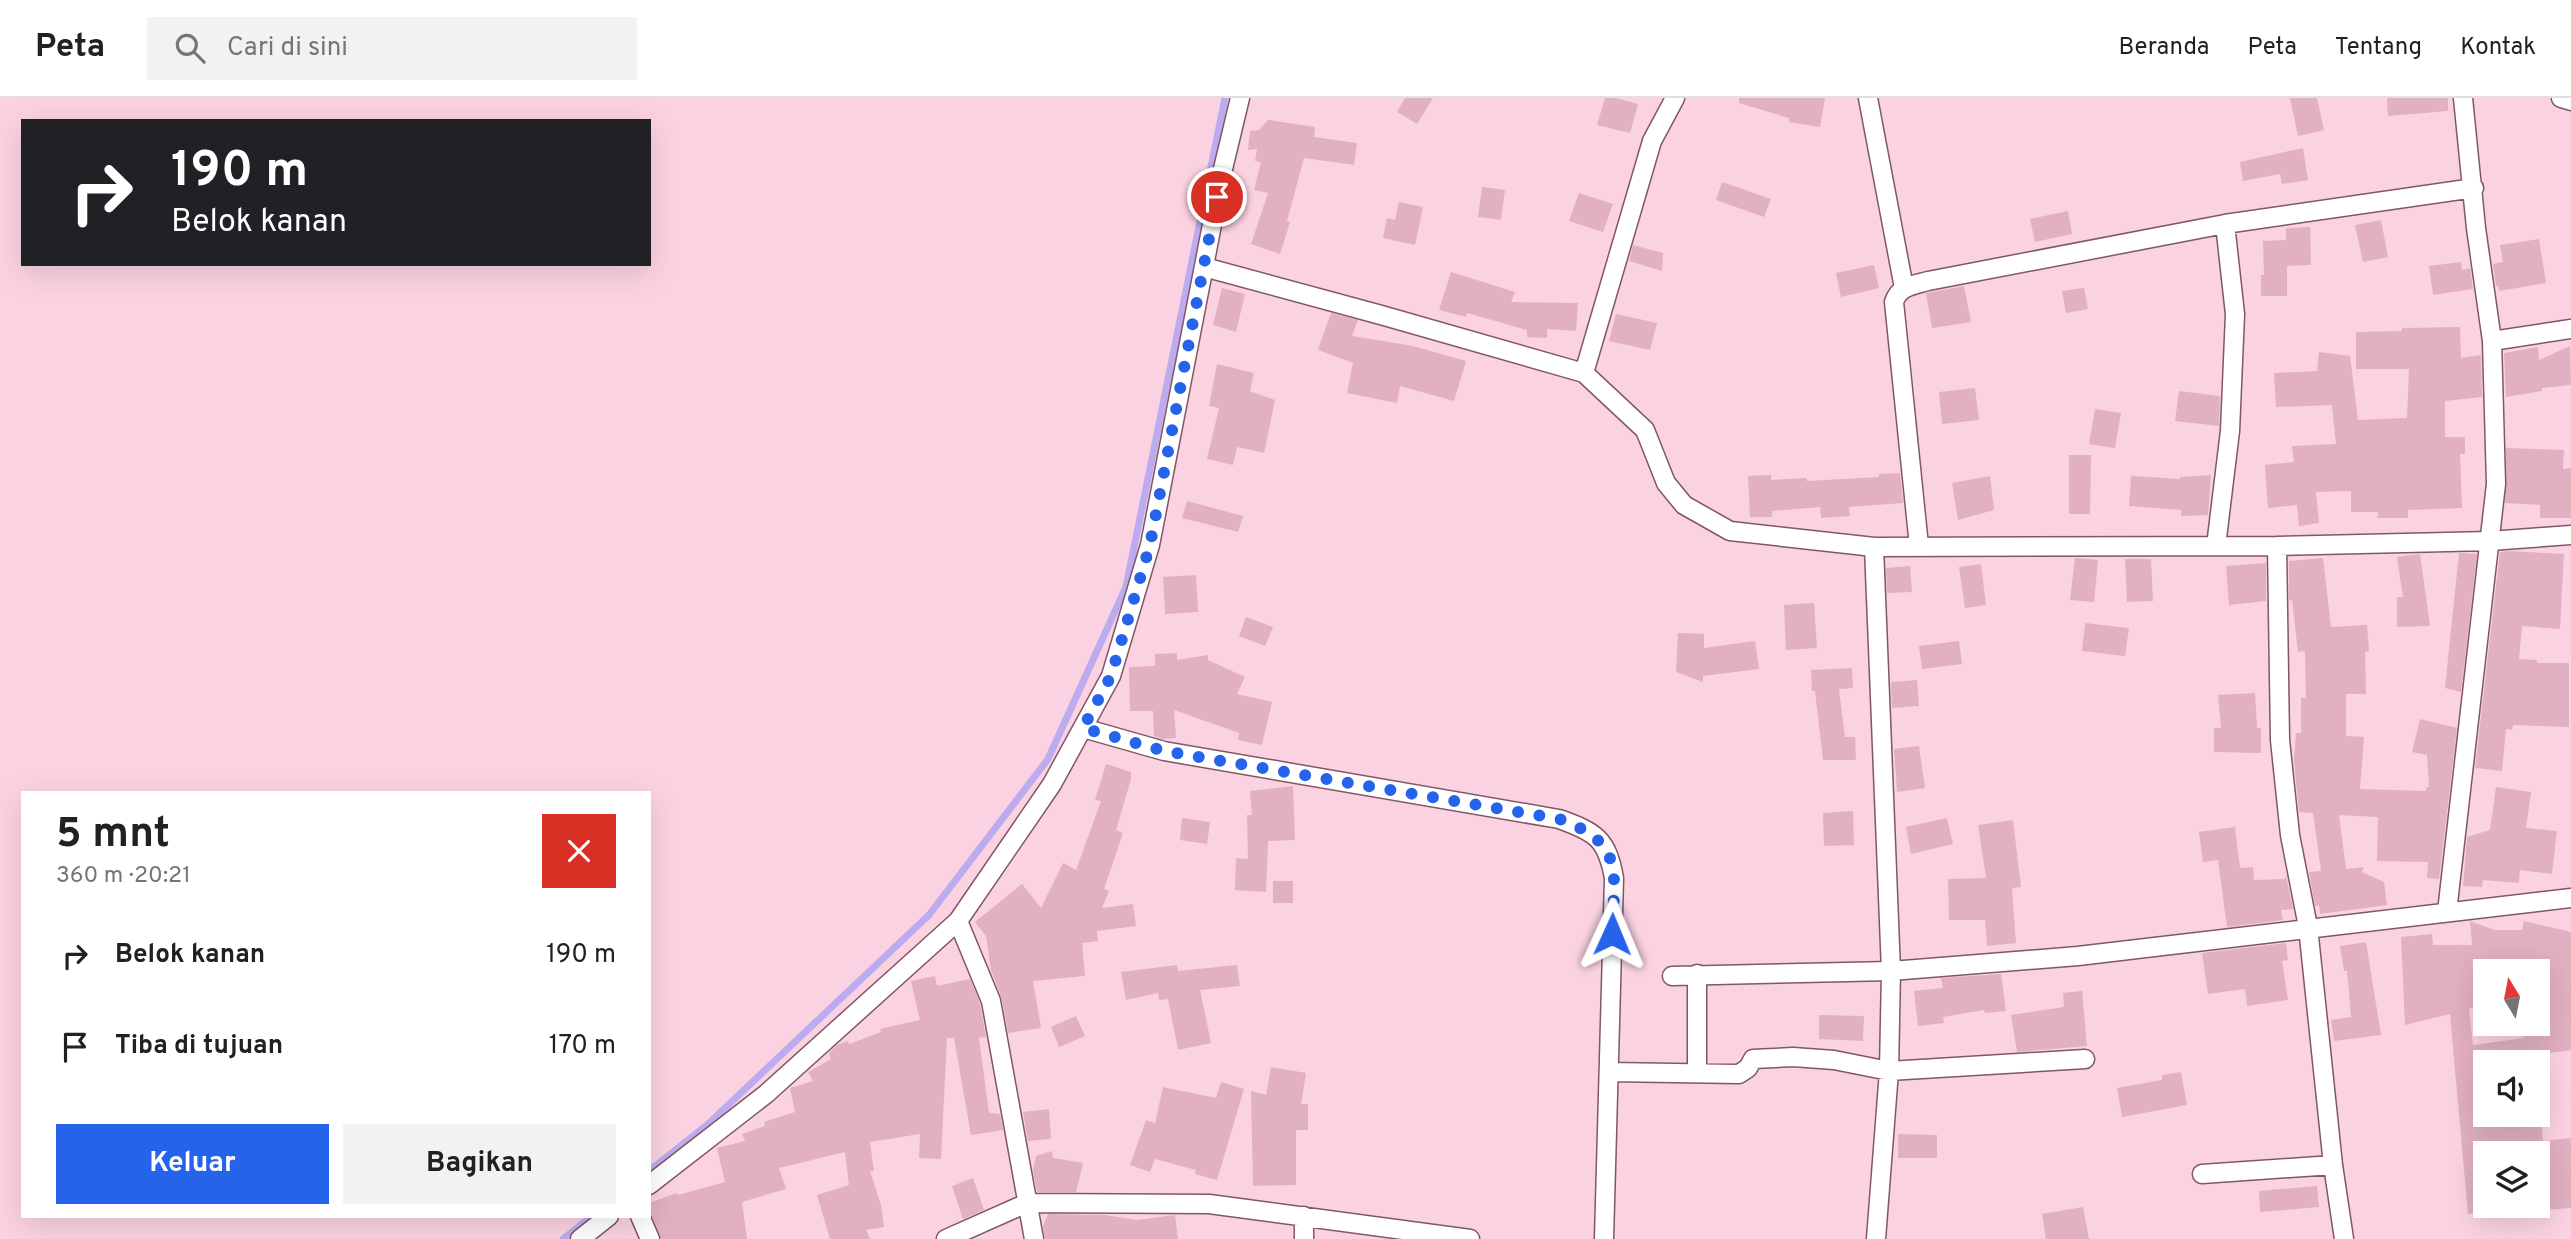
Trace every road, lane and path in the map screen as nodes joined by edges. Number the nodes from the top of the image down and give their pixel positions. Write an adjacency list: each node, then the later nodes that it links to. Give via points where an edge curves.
1 (1240, 98): 9 (street)
2 (1675, 98): 13 (street, via 1652,141)
3 (1868, 98): 10 (street)
4 (2463, 98): 7 (street)
5 (2561, 98): 6 (street)
6 (2571, 102)
7 (2473, 188): 8 (street); 12 (street)
8 (2225, 224): 10 (street); 17 (street, via 2235,314 2230,431)
9 (1204, 267): 13 (street); 20 (street, via 1150,545 1111,676)
10 (1904, 288): 16 (street, via 1894,302)
11 (2571, 329): 12 (street)
12 (2492, 341): 15 (street, via 2496,484)
13 (1584, 373): 19 (street, via 1644,430 1666,483 1684,505 1730,531)
14 (2571, 535): 15 (street)
15 (2490, 541): 18 (street); 22 (street)
16 (1919, 546): 17 (street); 19 (street)
17 (2216, 546): 18 (street)
18 (2277, 546): 24 (street, via 2280,740 2290,835)
19 (1874, 547): 25 (street)
20 (1083, 728): 23 (street, via 1052,785); 30 (street, via 1164,751 1580,826 1605,845 1614,878)
21 (2571, 898): 22 (street)
22 (2447, 912): 24 (street)
23 (958, 921): 34 (street, via 766,1094); 35 (street, via 991,1001)
24 (2308, 927): 25 (street, via 2078,956); 32 (street)
25 (1891, 971): 26 (street); 29 (street)
26 (1697, 974): 27 (street); 31 (street)
27 (1672, 976)
28 (2085, 1059): 29 (street)
29 (1889, 1071): 31 (street, via 1834,1060 1768,1056 1753,1059 1738,1074); 46 (street)
30 (1609, 1072): 31 (street); 45 (street)
31 (1697, 1072)
32 (2333, 1165): 33 (street); 47 (street)
33 (2203, 1174)
34 (651, 1183)
35 (1027, 1203): 36 (street, via 1209,1204); 41 (street); 42 (street)
36 (1304, 1216): 43 (street); 44 (street)
37 (606, 1218): 39 (street)
38 (641, 1218): 40 (street)
39 (580, 1239)
40 (650, 1239)
41 (946, 1239)
42 (1034, 1239)
43 (1304, 1239)
44 (1470, 1239)
45 (1604, 1239)
46 (1877, 1239)
47 (2344, 1239)

